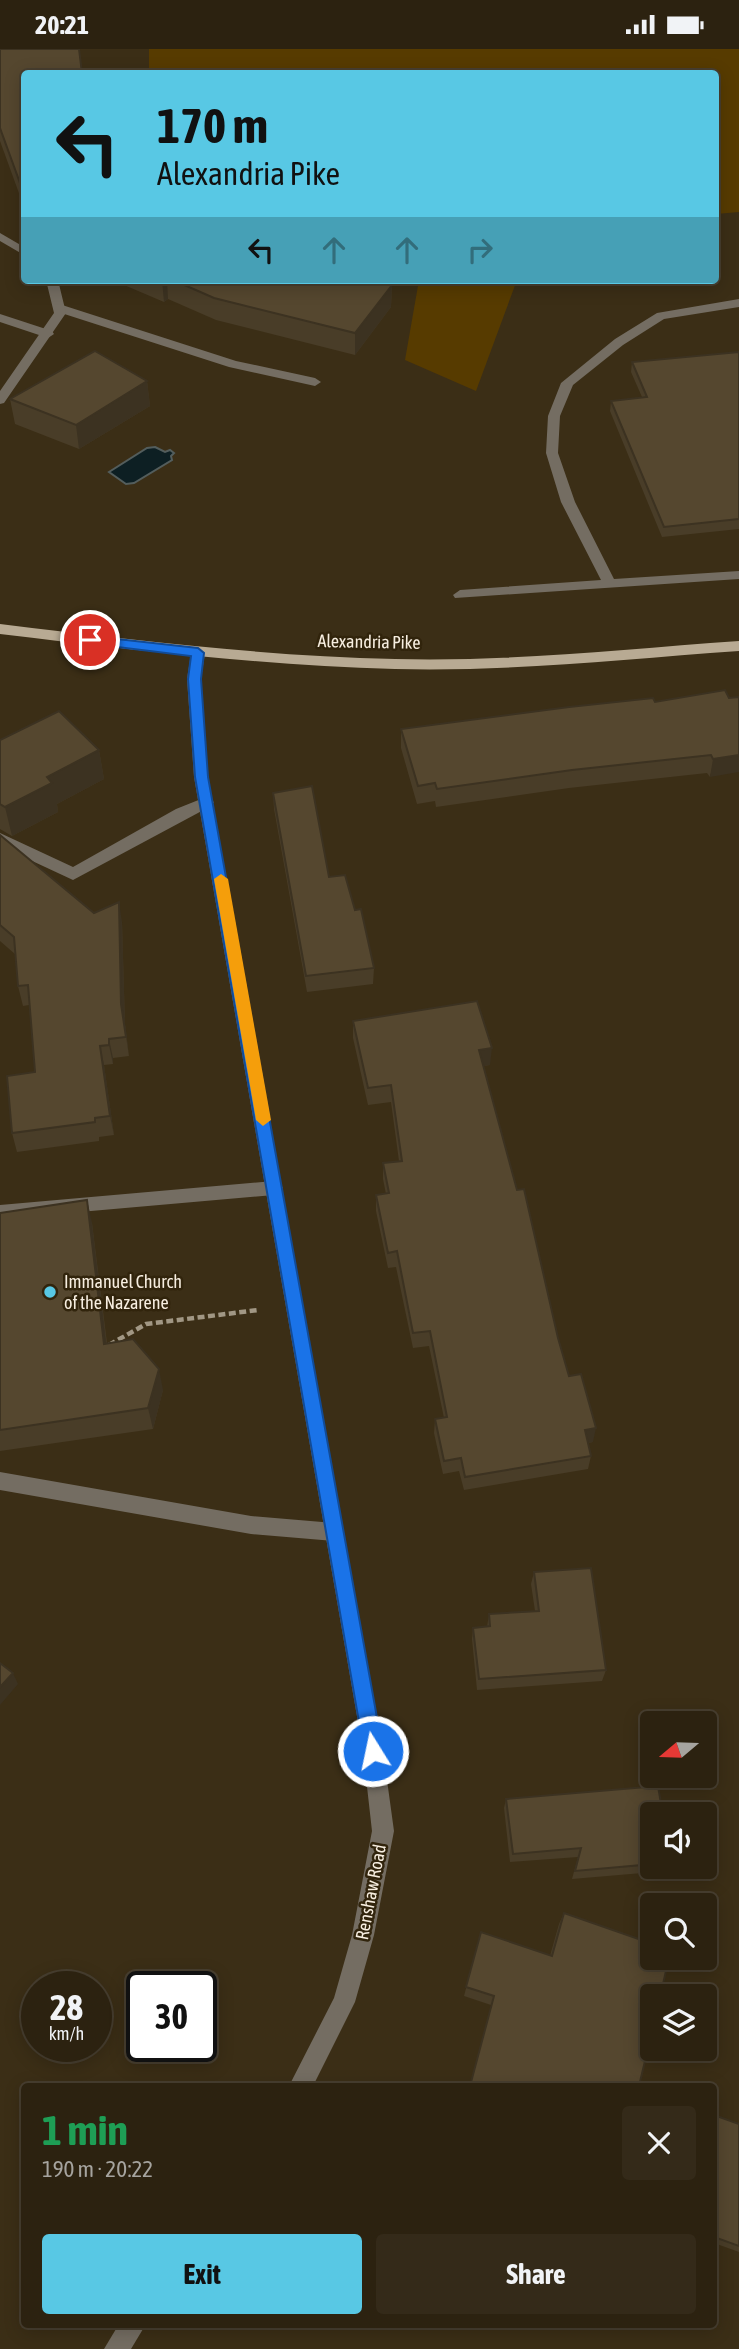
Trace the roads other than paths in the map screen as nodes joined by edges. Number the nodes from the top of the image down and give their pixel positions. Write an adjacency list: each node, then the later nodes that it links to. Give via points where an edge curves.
1 (0, 236): 2 (street)
2 (21, 250)
3 (53, 284): 5 (street)
4 (739, 303): 11 (street, via 661,316 567,383 554,416 552,453 568,502)
5 (58, 308): 7 (street, via 61,314); 8 (street, via 233,364)
6 (0, 318): 7 (street)
7 (48, 334): 9 (street)
8 (315, 382)
9 (0, 400)
10 (739, 575): 11 (street)
11 (610, 584): 12 (street)
12 (460, 594)
13 (3, 632): 15 (main road, Alexandria Pike)
14 (739, 646): 15 (main road, Alexandria Pike, via 397,664)
15 (198, 653): 16 (street, Renshaw Road, via 194,679)
16 (206, 802): 17 (street, via 73,874); 18 (street, Renshaw Road)
17 (0, 838)
18 (274, 1188): 19 (street); 21 (street, Renshaw Road)
19 (0, 1212)
20 (0, 1481): 21 (street, via 251,1525)
21 (334, 1532): 22 (street, Renshaw Road, via 383,1831 363,1935 344,2002)
22 (303, 2083)
23 (131, 2328): 24 (street)
24 (116, 2349)

